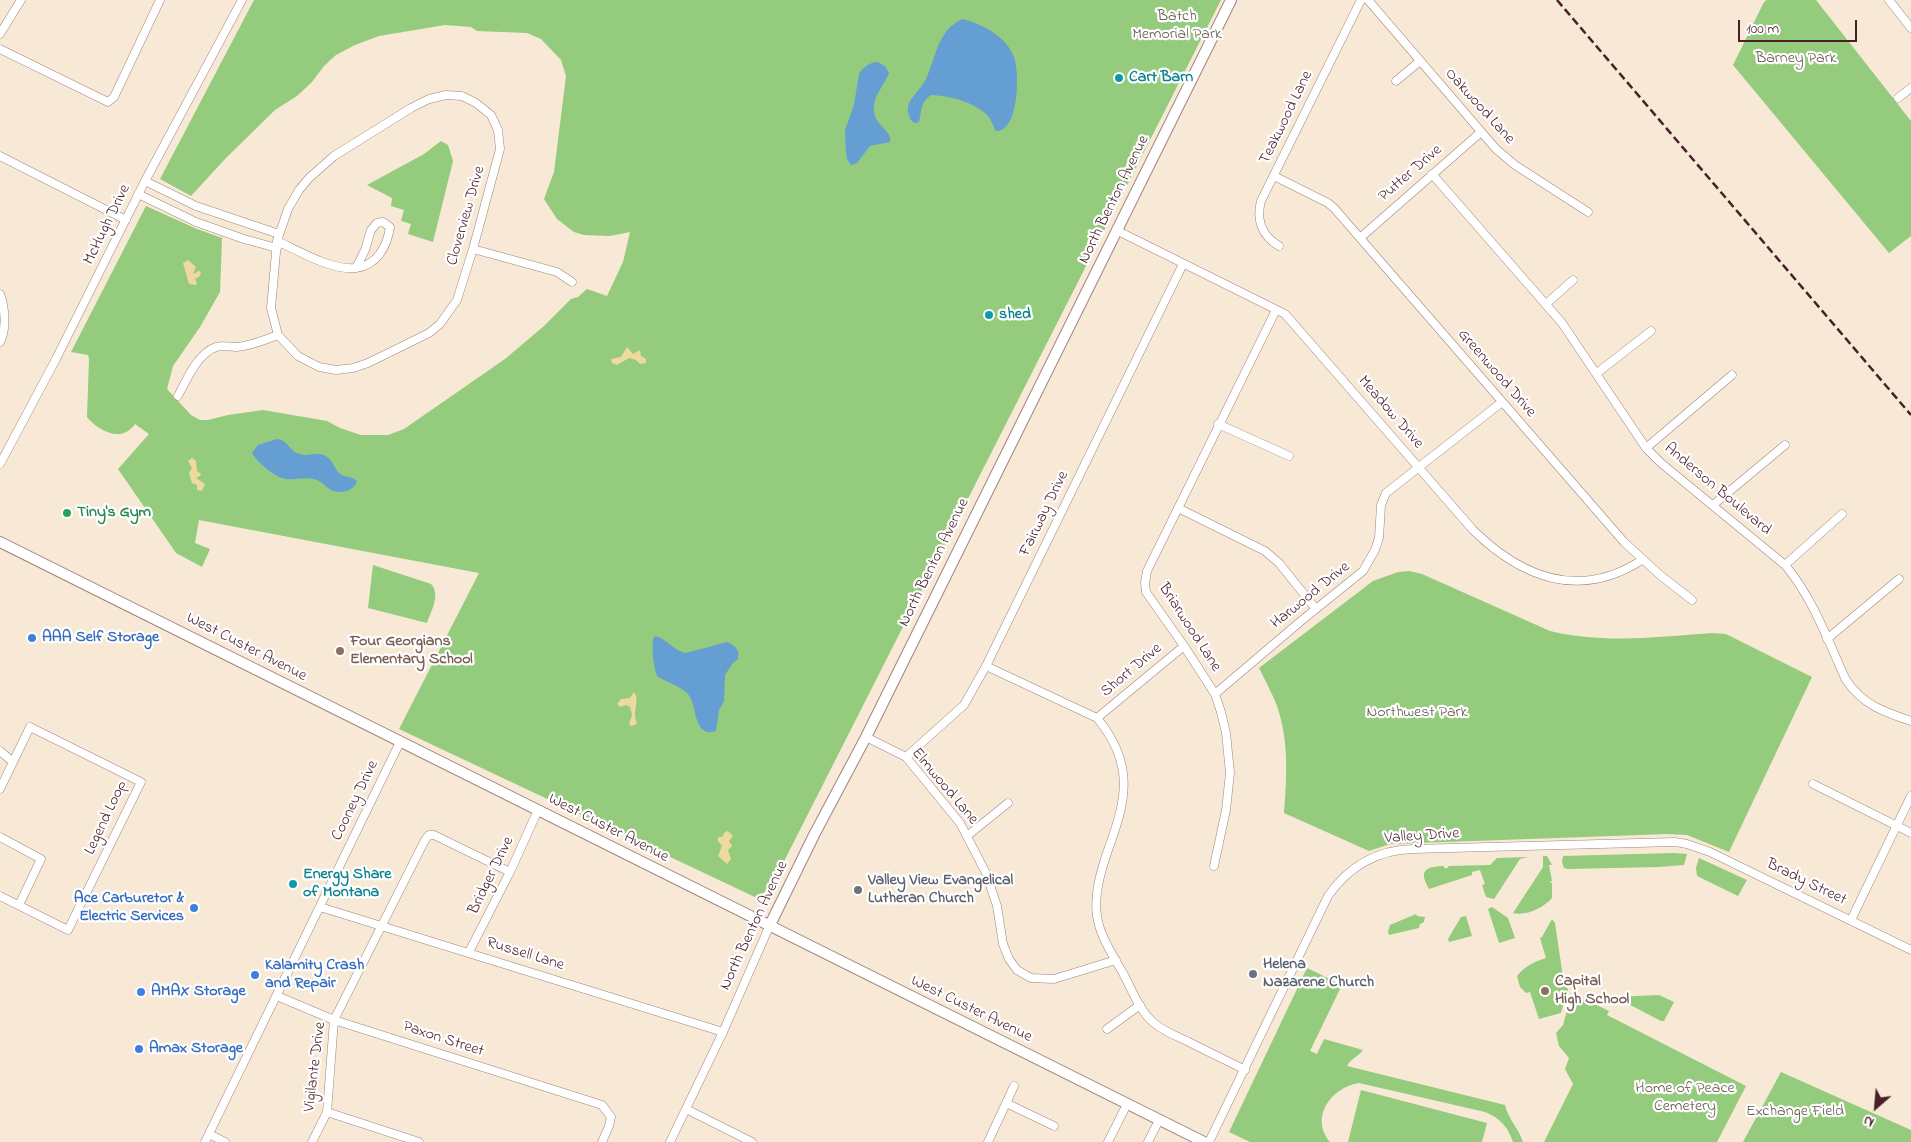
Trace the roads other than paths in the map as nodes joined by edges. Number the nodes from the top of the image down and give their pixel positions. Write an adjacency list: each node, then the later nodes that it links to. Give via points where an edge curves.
1 (21, 0): 9 (street)
2 (160, 0): 10 (street, via 114,97 108,102)
3 (242, 0): 19 (street, McHugh Drive)
4 (1231, 0): 23 (main road, North Benton Avenue)
5 (1361, 0): 18 (street, Teakwood Lane)
6 (1368, 0): 11 (street, Oakwood Lane)
7 (1889, 0): 8 (street)
8 (1911, 28)
9 (0, 34)
10 (0, 49)
11 (1420, 60): 12 (street); 15 (street, Oakwood Lane)
12 (1396, 81)
13 (1911, 88): 14 (street)
14 (1898, 98)
15 (1481, 132): 17 (street, Putter Drive); 21 (street, Oakwood Lane, via 1505,157)
16 (0, 156): 22 (street)
17 (1432, 174): 24 (street, Putter Drive); 33 (street, Anderson Boulevard)
18 (1274, 176): 24 (street, Greenwood Drive, via 1328,203); 26 (street, Teakwood Lane, via 1261,201 1259,219 1266,235)
19 (145, 181): 20 (street, McHugh Drive); 25 (street)
20 (138, 194): 22 (street, McHugh Drive); 25 (street, via 196,222)
21 (1588, 212)
22 (126, 220): 46 (street, McHugh Drive)
23 (1116, 230): 28 (street, Meadow Drive); 63 (main road, North Benton Avenue)
24 (1360, 238): 41 (street, Greenwood Drive)
25 (278, 241): 27 (street, Cloverview Drive, via 288,209 299,190 334,156 411,108 446,95 462,96 476,103 491,115 498,130 500,149); 29 (street, via 332,265); 36 (street, Cloverview Drive, via 271,308)
26 (1279, 246)
27 (474, 249): 31 (street, via 557,272); 36 (street, Cloverview Drive, via 457,300 440,324 368,363 336,370 319,367 298,356)
28 (1183, 264): 34 (street, Meadow Drive); 59 (street, Fairway Drive)
29 (356, 268): 29 (street, via 372,262 381,253 389,234 387,224 377,223 371,230)
30 (1573, 280): 33 (street)
31 (572, 282)
32 (0, 294): 37 (street, via 4,320)
33 (1546, 304): 38 (street, Anderson Boulevard)
34 (1276, 310): 42 (street, Briarwood Lane); 47 (street, Meadow Drive, via 1285,314)
35 (1651, 331): 38 (street)
36 (278, 334): 40 (street, via 255,344 217,346 205,353)
37 (0, 342)
38 (1596, 373): 44 (street, Anderson Boulevard)
39 (1732, 375): 44 (street)
40 (178, 396)
41 (1502, 402): 47 (street, Harwood Drive); 52 (street, Greenwood Drive)
42 (1218, 424): 45 (street); 49 (street, Briarwood Lane)
43 (1785, 445): 48 (street)
44 (1646, 448): 48 (street, Anderson Boulevard)
45 (1288, 456)
46 (0, 464)
47 (1419, 467): 52 (street, Meadow Drive, via 1486,542 1528,570 1552,578 1589,580 1619,573); 56 (street, Harwood Drive, via 1384,498 1379,538 1370,562 1356,578)
48 (1713, 505): 53 (street, Anderson Boulevard)
49 (1178, 508): 56 (street, via 1274,557); 58 (street, Briarwood Lane, via 1147,571 1145,583 1146,592)
50 (1842, 514): 53 (street)
51 (0, 542): 64 (main road, West Custer Avenue)
52 (1642, 560): 55 (street, Greenwood Drive)
53 (1785, 565): 57 (street, Anderson Boulevard, via 1804,590)
54 (1899, 579): 57 (street)
55 (1692, 600)
56 (1316, 609): 60 (street, Harwood Drive)
57 (1827, 639): 62 (street, Anderson Boulevard, via 1846,680 1860,697 1879,710)
58 (1184, 646): 60 (street, Briarwood Lane); 61 (street, Short Drive)
59 (986, 666): 61 (street); 66 (street, Fairway Drive, via 964,705)
60 (1215, 694): 78 (street, Briarwood Lane, via 1226,733 1230,773)
61 (1097, 718): 88 (street, via 1109,733 1123,769 1120,816 1097,891 1097,917)
62 (1911, 721)
63 (866, 737): 66 (street, Elmwood Lane); 85 (main road, North Benton Avenue)
64 (400, 742): 72 (main road, West Custer Avenue); 82 (street, Cooney Drive)
65 (0, 751): 67 (street)
66 (906, 757): 75 (street, Elmwood Lane)
67 (13, 762): 69 (street); 81 (street, Legend Loop, via 30,727 141,782 68,930)
68 (1813, 784): 73 (street)
69 (0, 789)
70 (1911, 796): 73 (street)
71 (1008, 803): 75 (street)
72 (538, 810): 79 (street, Bridger Drive); 85 (main road, West Custer Avenue)
73 (1896, 825): 74 (street); 83 (street)
74 (1911, 833)
75 (968, 836): 88 (street, Elmwood Lane, via 997,906 1003,944 1017,970 1031,978 1054,979)
76 (0, 837): 81 (street, via 41,860)
77 (1687, 844): 83 (street, Brady Street); 94 (street, Valley Drive, via 1404,849 1364,860 1346,874 1328,896)
78 (1214, 866)
79 (510, 872): 84 (street, Vigilante Drive, via 429,835); 87 (street, Bridger Drive)
80 (0, 896): 81 (street, Legend Loop)
81 (19, 905)
82 (320, 907): 84 (street, Russell Lane); 89 (street, Cooney Drive)
83 (1851, 920): 86 (street, Brady Street)
84 (382, 926): 87 (street, Russell Lane); 91 (street, Vigilante Drive)
85 (769, 927): 93 (street, North Benton Avenue); 97 (main road, West Custer Avenue)
86 (1911, 950)
87 (469, 952): 93 (street, Russell Lane)
88 (1116, 960): 90 (street)
89 (277, 996): 91 (street, Paxon Street); 102 (street, Cooney Drive)
90 (1140, 1005): 92 (street); 94 (street, via 1157,1025)
91 (334, 1020): 99 (street, Vigilante Drive); 108 (street, Paxon Street, via 602,1105 611,1117)
92 (1107, 1029)
93 (723, 1032): 98 (street, North Benton Avenue)
94 (1245, 1070): 114 (street, Valley Drive)
95 (1014, 1086): 96 (street)
96 (1006, 1103): 101 (street); 110 (street)
97 (1127, 1104): 100 (main road, West Custer Avenue); 111 (street)
98 (686, 1109): 103 (street); 109 (street, North Benton Avenue)
99 (327, 1112): 106 (street, Vigilante Drive); 107 (street)
100 (1159, 1120): 112 (street); 113 (main road, West Custer Avenue)
101 (1054, 1126)
102 (209, 1134): 104 (street, Cooney Drive); 105 (street)
103 (747, 1141)
104 (205, 1142)
105 (225, 1142)
106 (312, 1142)
107 (419, 1142)
108 (602, 1142)
109 (670, 1142)
110 (988, 1142)
111 (1108, 1142)
112 (1148, 1142)
113 (1204, 1142)
114 (1209, 1142)

